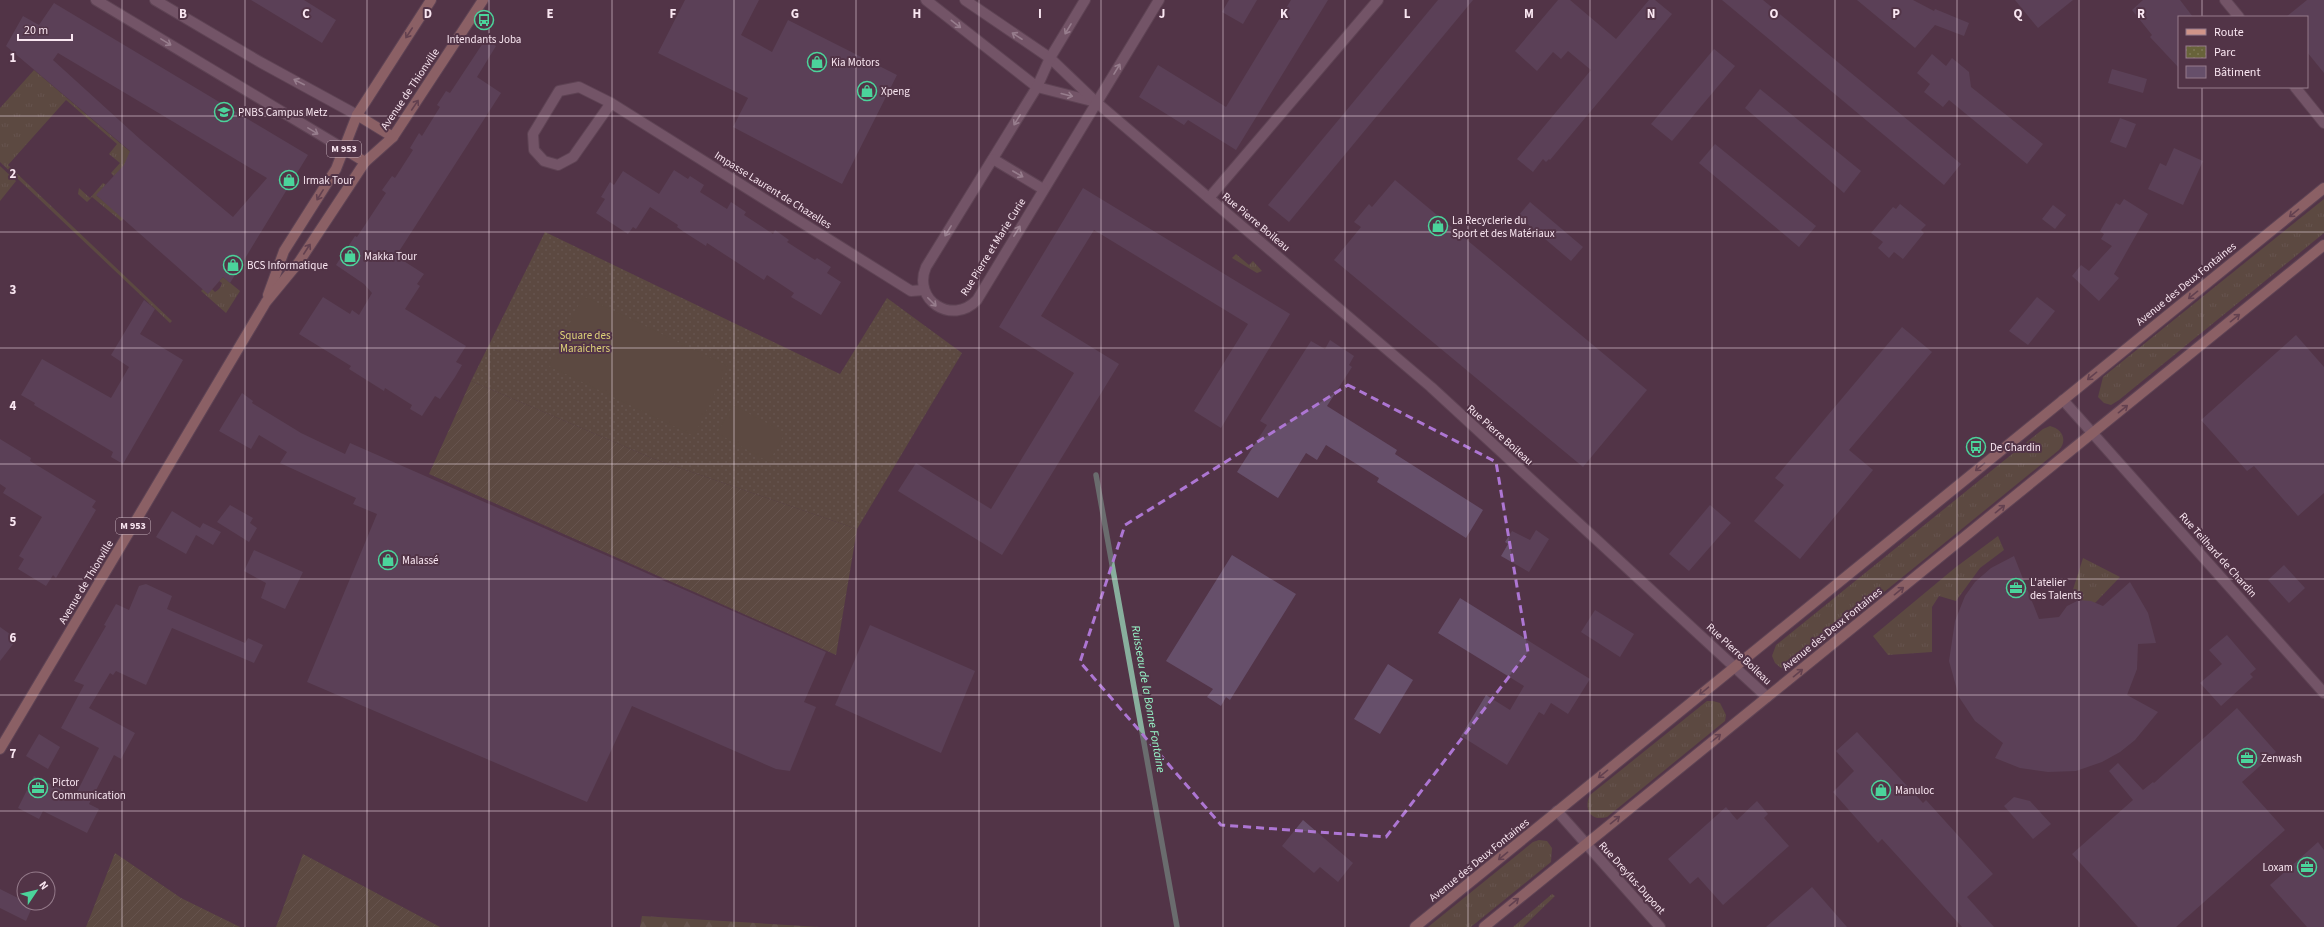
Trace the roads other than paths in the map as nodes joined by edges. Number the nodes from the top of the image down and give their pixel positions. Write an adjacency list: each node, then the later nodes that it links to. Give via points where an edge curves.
1 (96, 0): 20 (street, one-way to 20)
2 (155, 0): 17 (street, one-way to 2, via 260,62)
3 (431, 0): 17 (main road, Avenue de Thionville / M 953, one-way to 17)
4 (483, 0): 19 (main road, Avenue de Thionville / M 953, one-way to 4)
5 (926, 0): 13 (street, Rue Pierre Boileau, one-way to 13)
6 (965, 0): 12 (street, Rue Pierre Boileau, one-way to 6)
7 (1085, 0): 12 (street, one-way to 12)
8 (1159, 0): 15 (street, Rue Pierre et Marie Curie, one-way to 8)
9 (1378, 0): 25 (street, Rue Pierre Boileau)
10 (2225, 0): 11 (street)
11 (2238, 16)
12 (1050, 58): 13 (street); 15 (street, Rue Pierre Boileau)
13 (1037, 87): 15 (street, Rue Pierre Boileau, one-way to 15); 21 (street, one-way to 21)
14 (2296, 88): 18 (street)
15 (1096, 102): 24 (street, Rue Pierre et Marie Curie); 25 (street, Rue Pierre Boileau)
16 (611, 103): 16 (street, Impasse Laurent de Chazelles, via 580,87 559,91 533,134 534,150 544,162 558,165 573,157); 27 (street, Impasse Laurent de Chazelles, via 911,291)
17 (358, 115): 19 (main road); 20 (main road, Avenue de Thionville / M 953)
18 (2324, 123)
19 (393, 137): 22 (main road, Avenue de Thionville / M 953)
20 (344, 149): 22 (main road); 28 (main road, Avenue de Thionville / M 953, one-way to 28, via 336,169 284,251)
21 (993, 159): 24 (street, one-way to 24); 27 (street, one-way to 27, via 926,267 923,278)
22 (365, 162): 28 (main road, Avenue de Thionville / M 953, one-way to 22, via 299,262)
23 (2324, 188): 29 (main road, Avenue des Deux Fontaines, one-way to 29)
24 (1043, 189): 27 (street, Rue Pierre et Marie Curie, one-way to 24, via 933,304 944,310 962,310 972,304)
25 (1209, 198): 31 (street, Rue Pierre Boileau, via 1431,387)
26 (2324, 245): 30 (main road, Avenue des Deux Fontaines, one-way to 26)
27 (924, 290)
28 (266, 302): 34 (main road, Avenue de Thionville / M 953)
29 (2063, 400): 30 (street); 31 (main road, Avenue des Deux Fontaines, one-way to 31)
30 (2093, 433): 32 (street, Rue Teilhard de Chardin); 33 (main road, Avenue des Deux Fontaines, one-way to 30)
31 (1734, 666): 33 (street, Rue Pierre Boileau); 35 (main road, Avenue des Deux Fontaines, one-way to 35)
32 (2324, 693)
33 (1768, 697): 36 (main road, Avenue des Deux Fontaines, one-way to 33)
34 (0, 750)
35 (1557, 811): 36 (street); 37 (main road, Avenue des Deux Fontaines, one-way to 37)
36 (1586, 844): 38 (main road, Avenue des Deux Fontaines, one-way to 36); 39 (street, Rue Dreyfus-Dupont)
37 (1415, 927)
38 (1484, 927)
39 (1660, 927)

